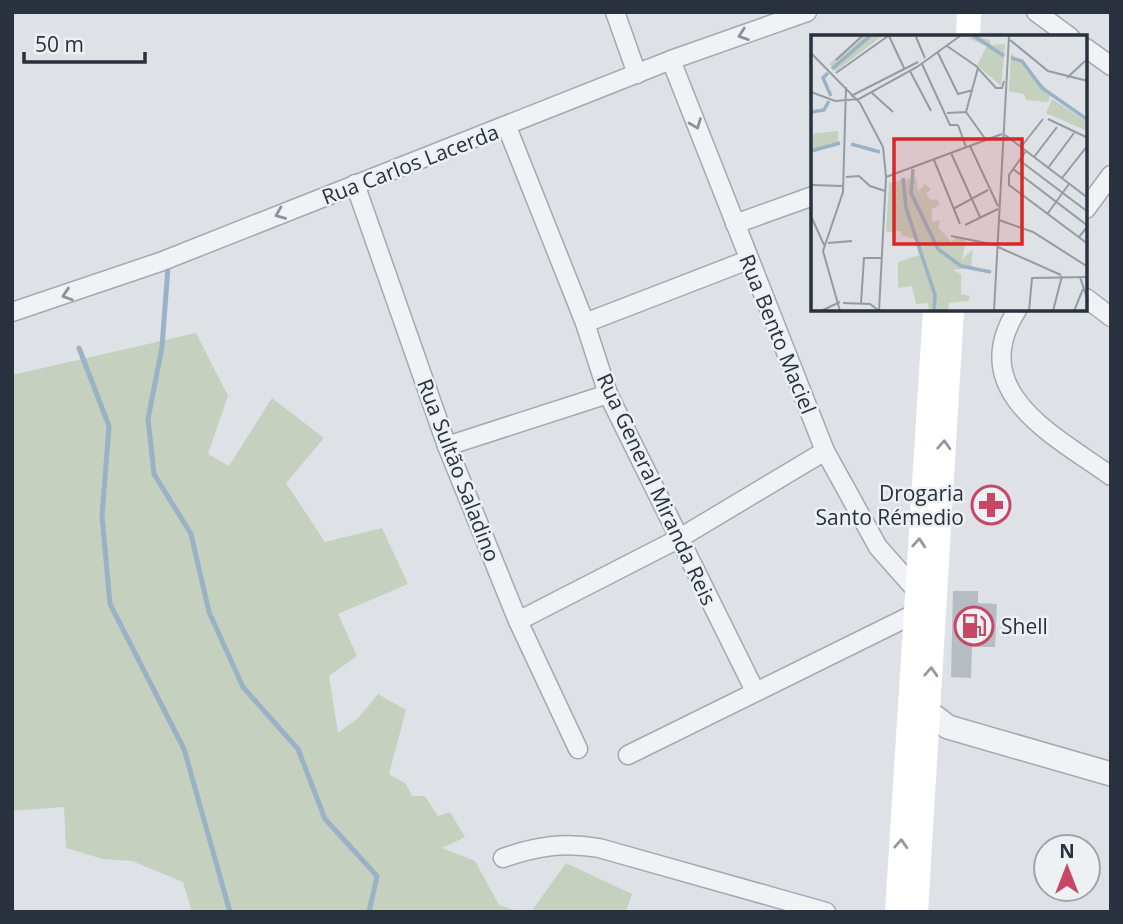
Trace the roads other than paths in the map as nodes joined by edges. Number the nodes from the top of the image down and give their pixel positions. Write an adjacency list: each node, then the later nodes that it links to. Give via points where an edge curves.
1 (615, 12): 12 (street)
2 (807, 12): 10 (street, Rua Carlos Lacerda, one-way to 10)
3 (953, 12): 6 (main road)
4 (969, 12): 7 (main road)
5 (1036, 12): 8 (street)
6 (951, 35)
7 (968, 35)
8 (1067, 35)
9 (1088, 49): 11 (street)
10 (671, 60): 12 (street, Rua Carlos Lacerda); 18 (street, Rua Bento Maciel, one-way to 18)
11 (1111, 66)
12 (637, 74): 13 (street, Rua Carlos Lacerda)
13 (507, 127): 14 (street, Rua Carlos Lacerda); 25 (street, Rua General Miranda Reis)
14 (355, 184): 21 (street, Rua Carlos Lacerda, one-way to 21, via 160,262); 27 (street, Rua Sultão Saladino)
15 (1108, 185): 17 (street)
16 (811, 197): 18 (street)
17 (1088, 207)
18 (735, 224): 19 (street, Rua Bento Maciel)
19 (748, 260): 25 (street); 28 (street, Rua Bento Maciel)
20 (1088, 300): 24 (street)
21 (12, 312)
22 (1016, 312): 29 (street, via 1003,339 1002,360 1015,402)
23 (943, 315): 31 (main road, one-way to 23); 34 (main road, one-way to 23)
24 (1111, 317)
25 (585, 323): 26 (street, Rua General Miranda Reis)
26 (608, 394): 27 (street); 30 (street, Rua General Miranda Reis)
27 (447, 446): 32 (street, Rua Sultão Saladino)
28 (825, 450): 30 (street); 31 (street, Rua Bento Maciel, via 878,547)
29 (1111, 476)
30 (678, 539): 32 (street); 33 (street, Rua General Miranda Reis)
31 (916, 602): 33 (street); 42 (main road, one-way to 31)
32 (518, 621): 37 (street, Rua Sultão Saladino)
33 (755, 691): 38 (street)
34 (929, 712): 35 (street, via 948,727); 36 (main road)
35 (996, 740): 36 (street, via 950,739); 39 (street)
36 (927, 747): 43 (main road)
37 (578, 749)
38 (628, 755)
39 (1111, 774)
40 (503, 858): 41 (street, via 538,846 588,846)
41 (826, 912)
42 (897, 912)
43 (916, 912)

